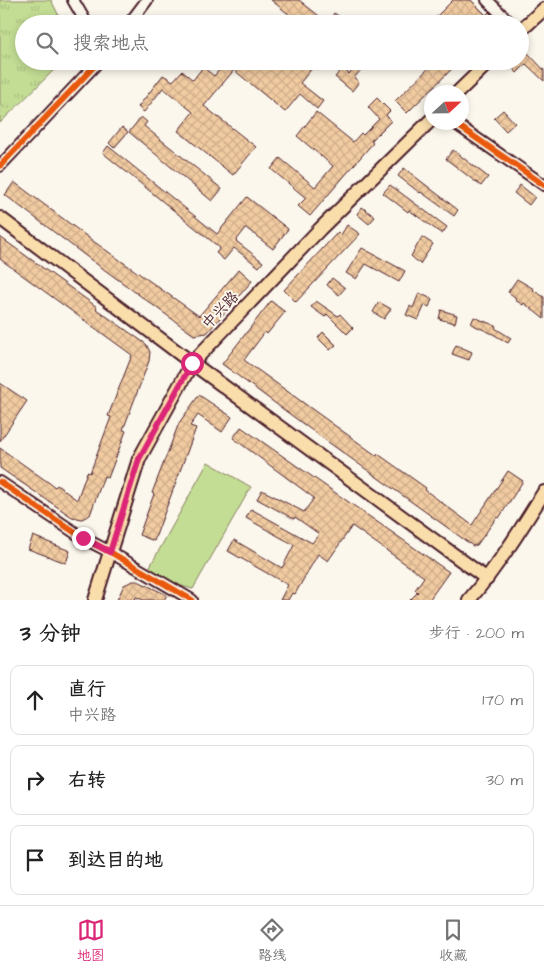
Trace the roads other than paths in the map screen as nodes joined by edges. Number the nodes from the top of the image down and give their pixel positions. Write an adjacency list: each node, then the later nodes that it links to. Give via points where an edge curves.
1 (73, 0): 5 (street)
2 (146, 0): 6 (street)
3 (487, 0): 7 (street)
4 (544, 9): 8 (main road)
5 (82, 15)
6 (135, 15)
7 (502, 15)
8 (529, 23)
9 (91, 70): 14 (street)
10 (481, 70): 11 (main road)
11 (465, 85)
12 (424, 127): 17 (main road, 中兴路, via 320,229)
13 (465, 130): 15 (street)
14 (0, 166)
15 (544, 185)
16 (0, 218): 17 (main road)
17 (192, 363): 20 (main road, 中兴路, via 139,459); 21 (main road)
18 (0, 482): 20 (street, via 83,538)
19 (544, 492): 21 (main road)
20 (110, 552): 22 (main road, 中兴路); 23 (street)
21 (487, 580): 24 (main road)
22 (95, 600)
23 (192, 600)
24 (469, 600)

